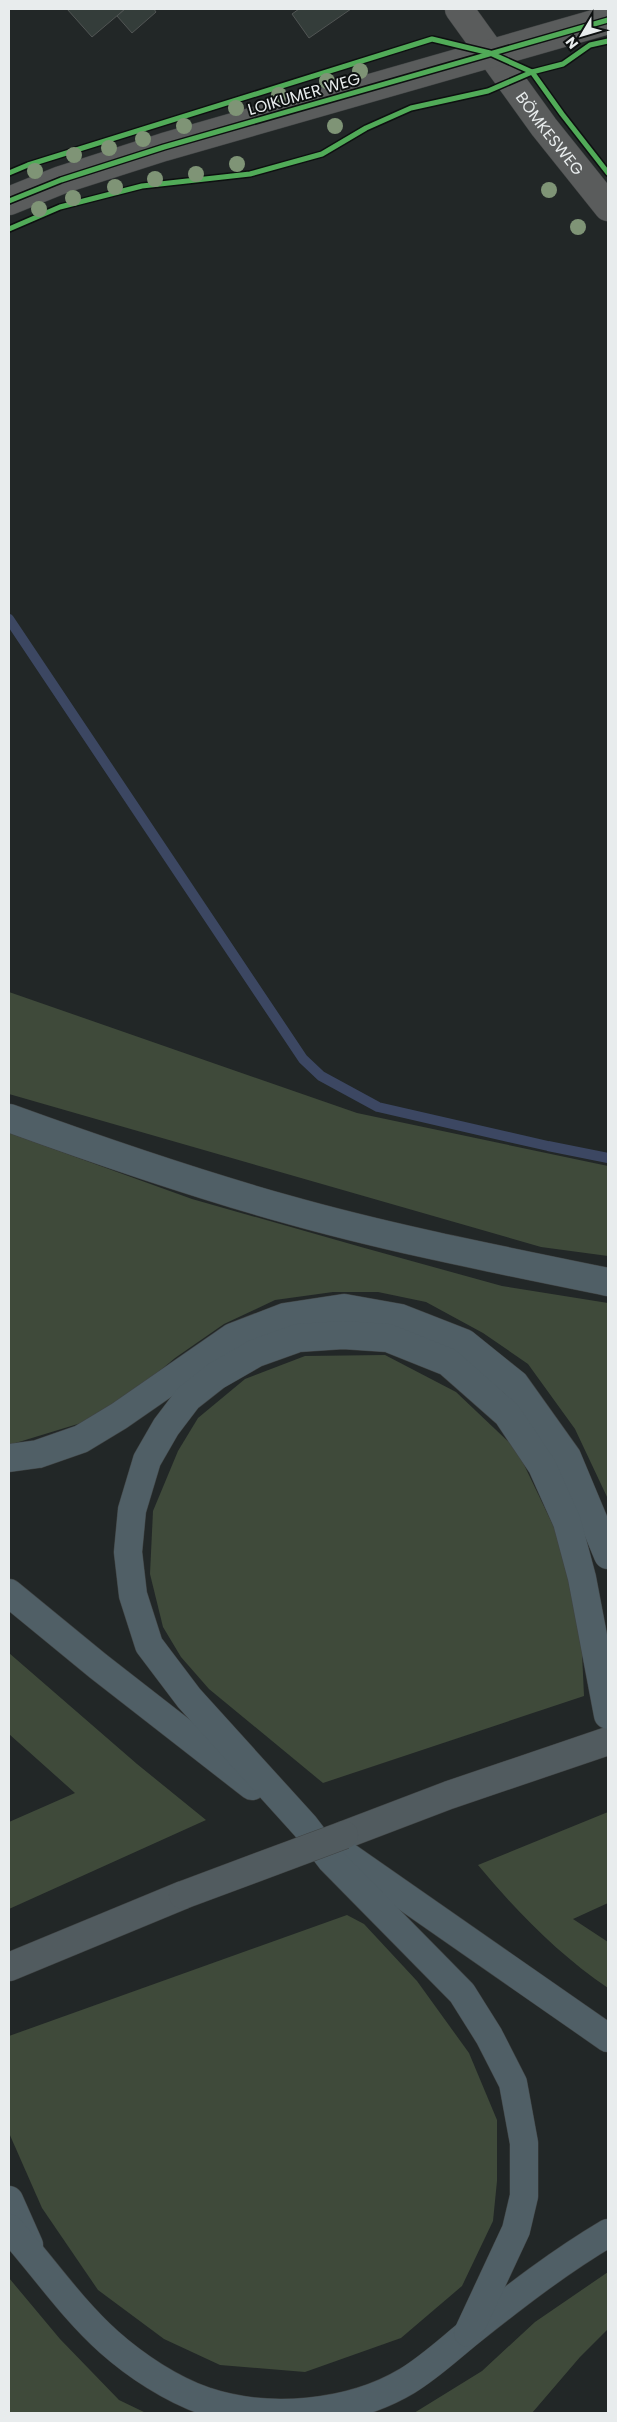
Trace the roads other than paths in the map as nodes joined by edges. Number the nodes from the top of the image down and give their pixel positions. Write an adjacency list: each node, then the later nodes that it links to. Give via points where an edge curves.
1 (459, 9): 3 (street, BÖMKESWEG)
2 (608, 20): 3 (street, LOIKUMER WEG)
3 (490, 53): 4 (street, LOIKUMER WEG, via 164,147 61,180); 5 (street, BÖMKESWEG, via 544,128)
4 (9, 201)
5 (608, 207)
6 (9, 1118): 7 (highway, via 104,1152 286,1209 459,1251)
7 (608, 1282)
8 (9, 1458): 9 (highway, via 38,1454 81,1439 233,1337 285,1317 344,1308 400,1318 464,1343 515,1384 567,1457)
9 (608, 1555)
10 (9, 1593): 13 (highway)
11 (608, 1715): 13 (highway, via 582,1578 567,1522 542,1466 507,1414 448,1362 388,1338 343,1335 298,1338 264,1350 216,1376 188,1398 166,1427 146,1460 132,1510 128,1552 133,1595 149,1645 188,1698)
12 (608, 1741): 14 (main road, bridge, via 183,1895)
13 (305, 1826): 15 (highway); 20 (highway, via 331,1860 462,1993 513,2083 524,2143 524,2196 516,2230)
14 (9, 1967)
15 (608, 2038)
16 (9, 2200): 19 (highway)
17 (9, 2228): 19 (highway)
18 (608, 2233): 20 (highway, via 568,2257)
19 (35, 2257): 20 (highway, via 58,2289 109,2343 169,2385 205,2401 240,2410 306,2412 358,2402 406,2381)
20 (468, 2334)

